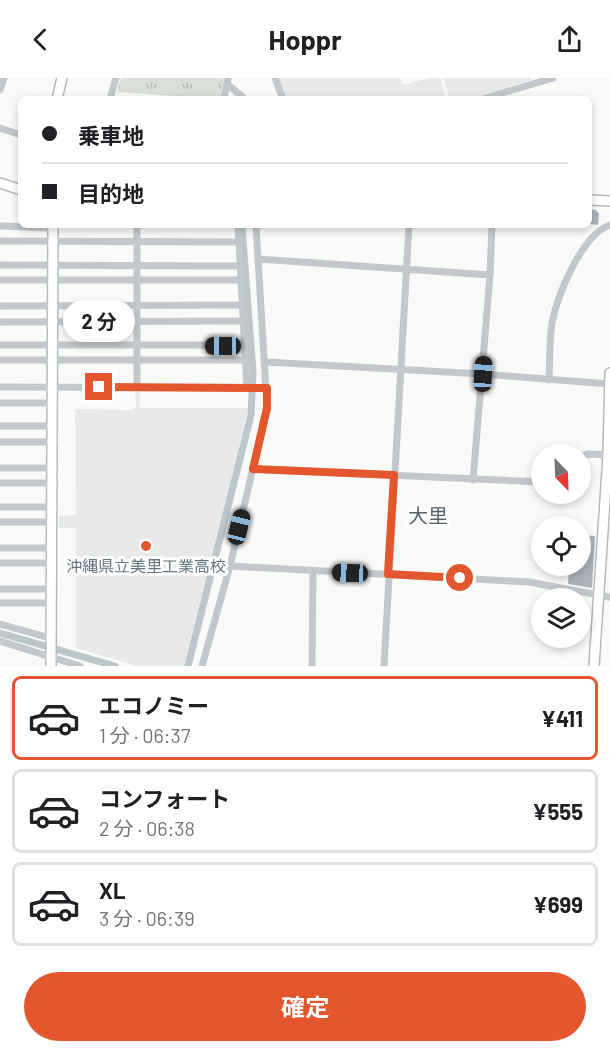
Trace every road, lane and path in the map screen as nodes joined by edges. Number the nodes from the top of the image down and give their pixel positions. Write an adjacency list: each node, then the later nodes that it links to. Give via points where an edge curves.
1 (4, 78): 7 (street)
2 (62, 78): 8 (street)
3 (116, 78): 9 (street)
4 (275, 78): 12 (street)
5 (553, 78): 13 (street)
6 (227, 81): 10 (street); 11 (street)
7 (0, 90)
8 (58, 96)
9 (111, 96)
10 (224, 96)
11 (242, 96)
12 (281, 96)
13 (492, 96)
14 (0, 128): 15 (street)
15 (18, 134)
16 (0, 183): 17 (street)
17 (18, 188)
18 (592, 200): 19 (street)
19 (610, 201)
20 (610, 225): 64 (street, via 586,242 558,302 552,325)
21 (0, 226): 22 (street)
22 (18, 226)
23 (53, 228): 31 (street)
24 (137, 228): 30 (street)
25 (238, 228): 32 (street)
26 (256, 228): 33 (street)
27 (410, 228): 38 (street)
28 (492, 228): 39 (street)
29 (0, 241): 31 (street)
30 (137, 241): 31 (street); 32 (street); 36 (street)
31 (53, 242): 35 (street)
32 (238, 242): 37 (street)
33 (258, 259): 38 (street); 60 (street)
34 (0, 266): 35 (street)
35 (53, 266): 36 (street); 42 (street)
36 (137, 266): 37 (street); 43 (street)
37 (240, 266): 41 (street)
38 (407, 269): 39 (street); 61 (street)
39 (490, 275): 63 (street)
40 (0, 280): 42 (street)
41 (241, 280): 43 (street); 44 (street)
42 (53, 281): 43 (street); 46 (street)
43 (137, 281): 47 (street)
44 (242, 305): 47 (street); 50 (street)
45 (0, 306): 46 (street)
46 (53, 306): 47 (street); 48 (street)
47 (137, 306): 49 (street)
48 (53, 321): 49 (street); 51 (street); 54 (street)
49 (136, 321): 50 (street); 55 (street)
50 (243, 321): 53 (street)
51 (0, 322)
52 (0, 345): 54 (street)
53 (245, 345): 55 (street); 58 (street)
54 (52, 346): 55 (street); 59 (street)
55 (137, 346): 57 (street)
56 (0, 360): 59 (street)
57 (137, 360): 58 (street); 59 (street); 68 (street)
58 (246, 360): 69 (street)
59 (53, 361): 67 (street)
60 (266, 362): 61 (street); 70 (street)
61 (402, 370): 63 (street); 82 (street)
62 (610, 373): 65 (street)
63 (483, 374): 64 (street); 83 (street)
64 (549, 380): 65 (street)
65 (609, 384): 78 (street)
66 (0, 387): 67 (street)
67 (53, 387): 68 (street); 72 (street)
68 (137, 388): 69 (street)
69 (247, 388): 70 (street)
70 (267, 388): 81 (street, via 267,408)
71 (0, 403): 72 (street)
72 (54, 403): 74 (street)
73 (0, 426): 74 (street)
74 (54, 426): 76 (street)
75 (0, 442): 76 (street)
76 (54, 442): 80 (street)
77 (591, 454): 78 (street)
78 (609, 455): 91 (street)
79 (0, 468): 80 (street)
80 (54, 468): 86 (street)
81 (253, 469): 82 (street); 96 (street)
82 (394, 475): 83 (street); 98 (street)
83 (473, 480): 84 (street)
84 (531, 482)
85 (0, 483): 86 (street)
86 (54, 483): 88 (street)
87 (0, 507): 88 (street)
88 (54, 507): 90 (street)
89 (0, 522): 90 (street)
90 (53, 522): 93 (street)
91 (606, 537): 101 (street)
92 (0, 548): 93 (street)
93 (53, 548): 95 (street)
94 (0, 563): 95 (street)
95 (52, 563): 100 (street)
96 (230, 566): 97 (street); 110 (street)
97 (312, 571): 98 (street); 111 (street)
98 (388, 574): 101 (street, via 529,582); 112 (street)
99 (0, 589): 100 (street)
100 (52, 589): 104 (street)
101 (599, 595): 102 (street); 113 (street)
102 (610, 597)
103 (0, 603): 104 (street)
104 (51, 603): 106 (street)
105 (0, 624): 106 (street)
106 (50, 638): 108 (street)
107 (0, 641): 108 (street)
108 (51, 661): 109 (street)
109 (80, 666)
110 (202, 666)
111 (312, 666)
112 (384, 666)
113 (594, 666)

